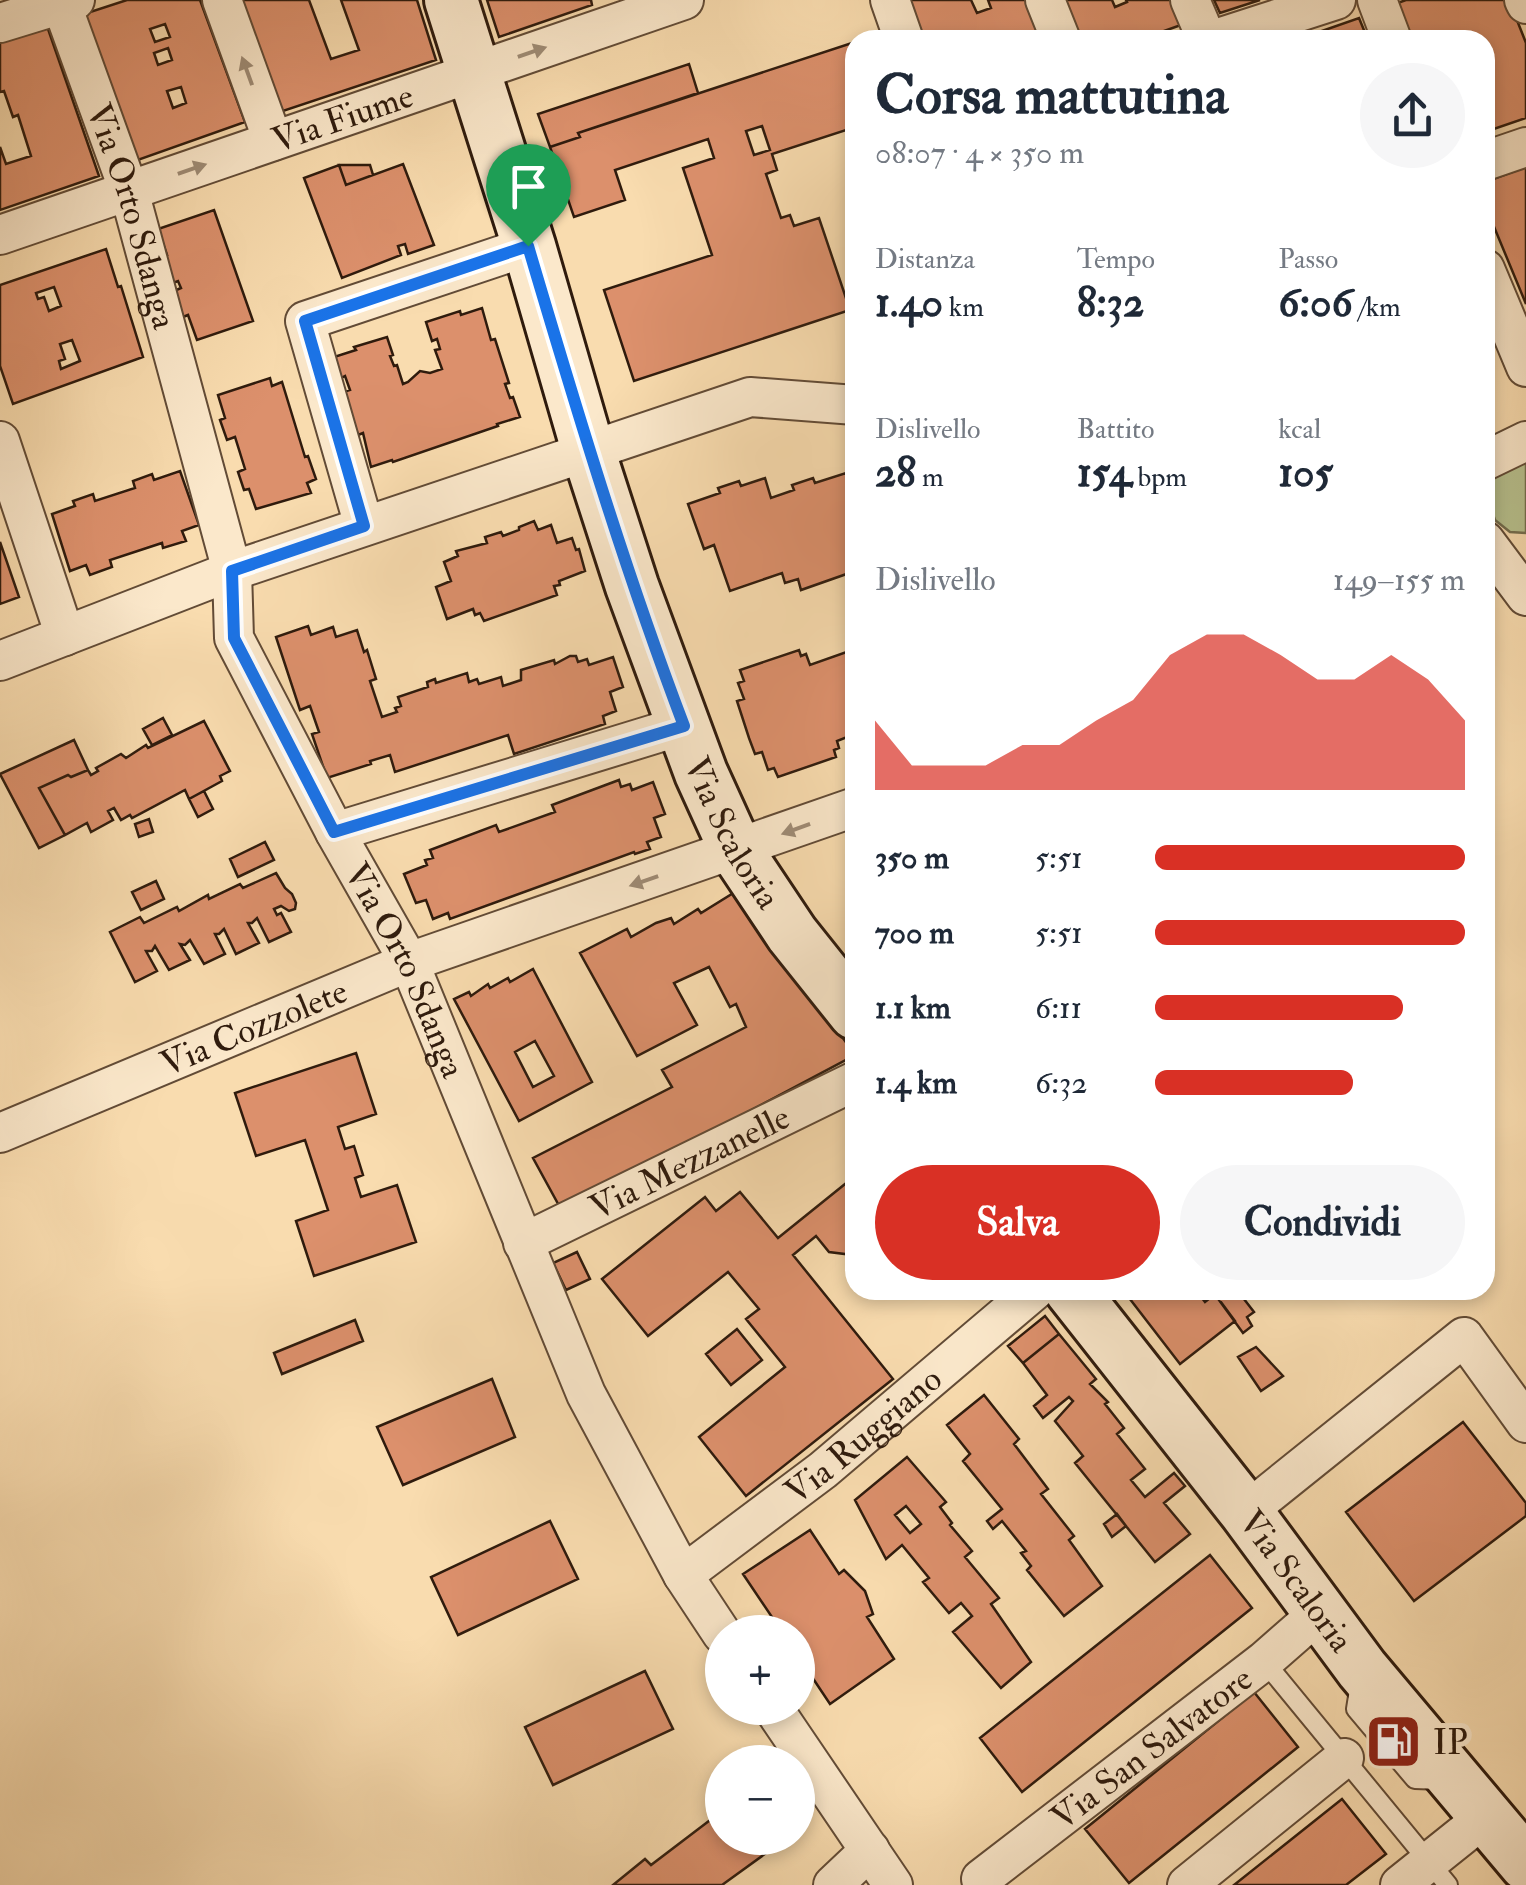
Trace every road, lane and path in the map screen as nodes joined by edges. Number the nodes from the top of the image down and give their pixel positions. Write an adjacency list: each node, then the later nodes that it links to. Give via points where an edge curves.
1 (222, 0): 18 (street, one-way to 1)
2 (451, 0): 17 (main road, Via Scaloria)
3 (684, 0): 10 (street, Via Fiume)
4 (890, 0): 12 (street)
5 (1045, 0): 13 (street)
6 (1190, 0): 14 (street)
7 (1336, 0): 15 (street)
8 (1377, 0): 16 (street)
9 (65, 2): 11 (street); 21 (street, Via Orto Sdanga)
10 (619, 10): 17 (street, Via Fiume, one-way to 10)
11 (0, 23)
12 (900, 30)
13 (1057, 30)
14 (1204, 30)
15 (1241, 30)
16 (1388, 30)
17 (473, 72): 18 (street, Via Fiume); 23 (main road, Via Scaloria)
18 (273, 141): 21 (street, Via Fiume, one-way to 18)
19 (1526, 146): 20 (street)
20 (1495, 157)
21 (129, 191): 22 (street, Via Fiume); 35 (street, Via Orto Sdanga)
22 (0, 235)
23 (528, 246): 31 (main road, Via Scaloria); 33 (street, via 305,321)
24 (1495, 293): 25 (street)
25 (1526, 367)
26 (845, 403): 31 (street, via 750,397)
27 (1526, 426): 28 (street)
28 (1495, 432)
29 (0, 441): 37 (street)
30 (1526, 442): 32 (street)
31 (588, 450): 33 (street); 39 (main road, Via Scaloria)
32 (1495, 456)
33 (364, 526): 35 (street)
34 (1496, 549): 36 (street)
35 (232, 571): 37 (street); 41 (street, Via Orto Sdanga, via 234,638)
36 (1526, 596)
37 (65, 636): 38 (street)
38 (0, 661)
39 (684, 726): 41 (street); 42 (main road, Via Scaloria)
40 (845, 811): 42 (street, Via Cozzolete, one-way to 42)
41 (334, 832): 43 (street, Via Orto Sdanga)
42 (736, 850): 43 (street, Via Cozzolete, one-way to 43); 44 (main road, Via Scaloria)
43 (409, 962): 46 (street, Via Cozzolete); 47 (street, Via Orto Sdanga)
44 (845, 1000)
45 (845, 1086): 47 (street, Via Mezzanelle)
46 (0, 1132)
47 (523, 1243): 52 (street, Via Orto Sdanga, via 586,1394)
48 (1023, 1300): 52 (street, Via Ruggiano, via 824,1470)
49 (1080, 1300): 51 (main road, Via Scaloria)
50 (1526, 1423): 51 (street, via 1464,1337)
51 (1246, 1512): 53 (main road, Via Scaloria)
52 (683, 1575): 54 (street, Via Orto Sdanga)
53 (1320, 1612): 55 (street, Via San Salvatore); 58 (main road, Via Scaloria)
54 (709, 1615)
55 (1264, 1661): 57 (lane); 62 (street, Via San Salvatore)
56 (784, 1725): 59 (street)
57 (1344, 1758): 61 (lane); 65 (street)
58 (1469, 1798): 60 (main road, Via Scaloria); 61 (street)
59 (870, 1850): 63 (street); 64 (street)
60 (1526, 1864)
61 (1425, 1877)
62 (981, 1880)
63 (833, 1885)
64 (893, 1885)
65 (1188, 1885)

